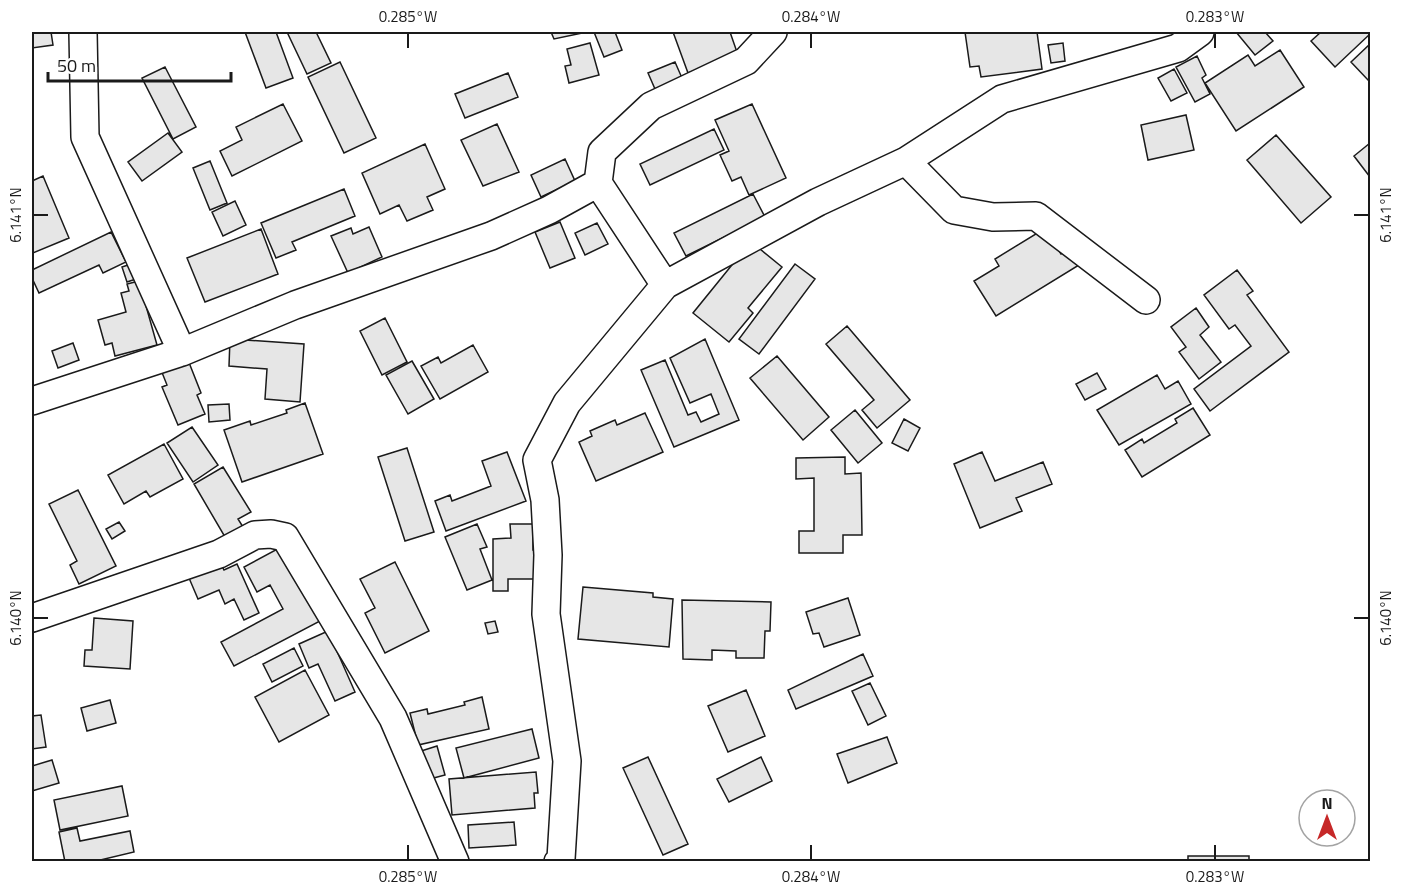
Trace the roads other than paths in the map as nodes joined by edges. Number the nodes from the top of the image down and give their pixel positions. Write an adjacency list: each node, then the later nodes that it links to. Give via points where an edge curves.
1 (83, 32): 8 (street, via 86,137)
2 (773, 32): 5 (street, via 746,61 651,106 602,152)
3 (1200, 32): 4 (street, via 1178,48 1002,99)
4 (906, 161): 6 (street, via 818,202); 7 (street, via 954,210 993,217 1036,216)
5 (598, 183): 6 (street); 8 (street, via 491,236 295,305)
6 (665, 285): 12 (street, via 567,403 537,460 545,500 546,614 567,761)
7 (1146, 300)
8 (182, 352): 9 (street)
9 (32, 401)
10 (32, 618): 11 (street, via 219,554 255,535 285,537 393,718)
11 (455, 861)
12 (558, 861)

